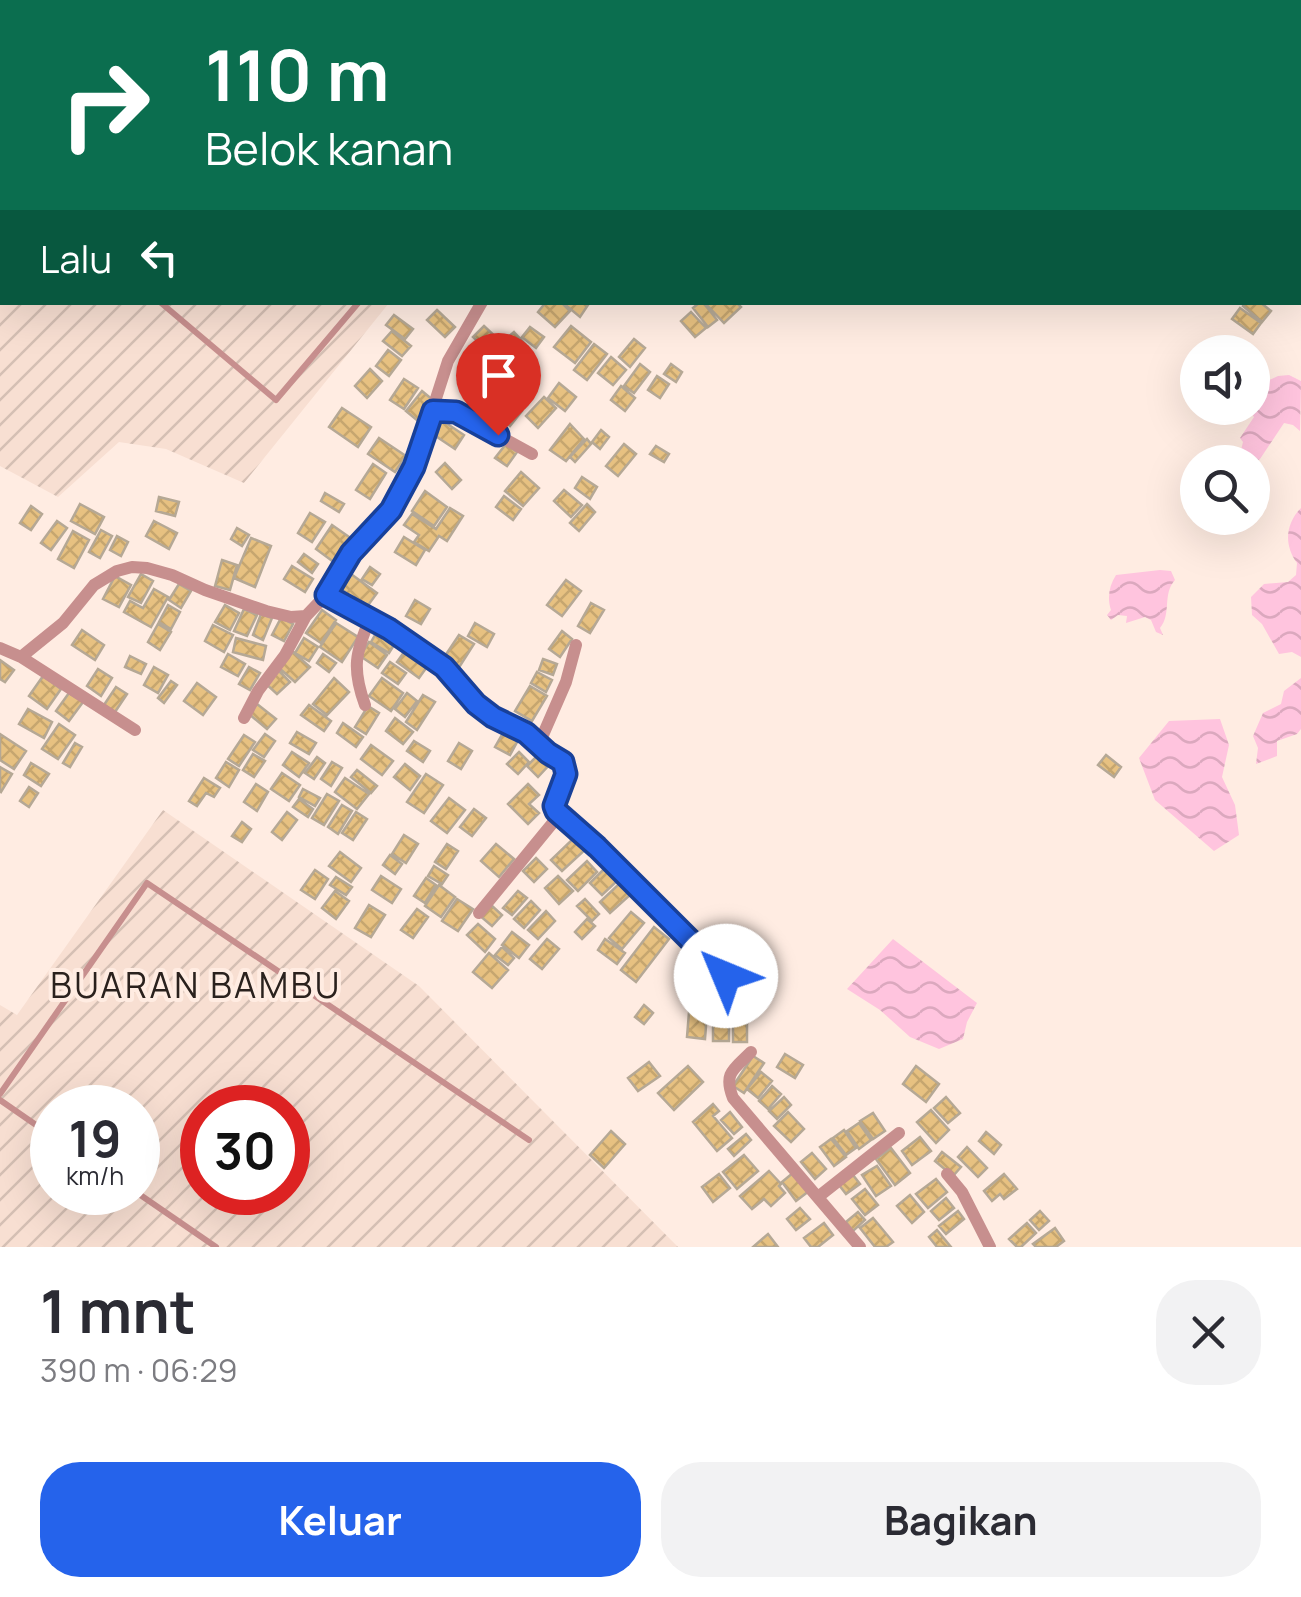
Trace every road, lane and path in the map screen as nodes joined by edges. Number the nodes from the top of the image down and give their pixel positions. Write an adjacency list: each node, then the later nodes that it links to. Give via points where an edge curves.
1 (164, 305): 2 (lane, via 276,400)
2 (356, 305)
3 (480, 305): 4 (street, via 448,361)
4 (433, 411): 5 (street, via 456,412); 6 (street, via 391,510 351,553)
5 (532, 454)
6 (326, 595): 7 (street); 8 (street)
7 (306, 616): 11 (street, via 266,611 132,567 94,585 63,623); 13 (street)
8 (370, 619): 12 (street, via 356,665); 15 (street, via 444,667 493,717)
9 (576, 645): 15 (street)
10 (0, 648): 11 (street)
11 (20, 657): 14 (street)
12 (365, 704)
13 (244, 718)
14 (135, 730)
15 (539, 744): 16 (street, via 566,768 554,806)
16 (560, 814): 17 (street); 18 (street)
17 (479, 912)
18 (726, 976)
19 (751, 1052): 25 (street, via 730,1073 734,1098)
20 (0, 1097): 21 (lane); 23 (lane, via 148,883)
21 (30, 1120)
22 (899, 1133): 25 (street)
23 (529, 1140)
24 (947, 1174): 29 (street)
25 (818, 1197): 28 (street)
26 (160, 1208): 27 (lane)
27 (216, 1247)
28 (860, 1247)
29 (990, 1247)

